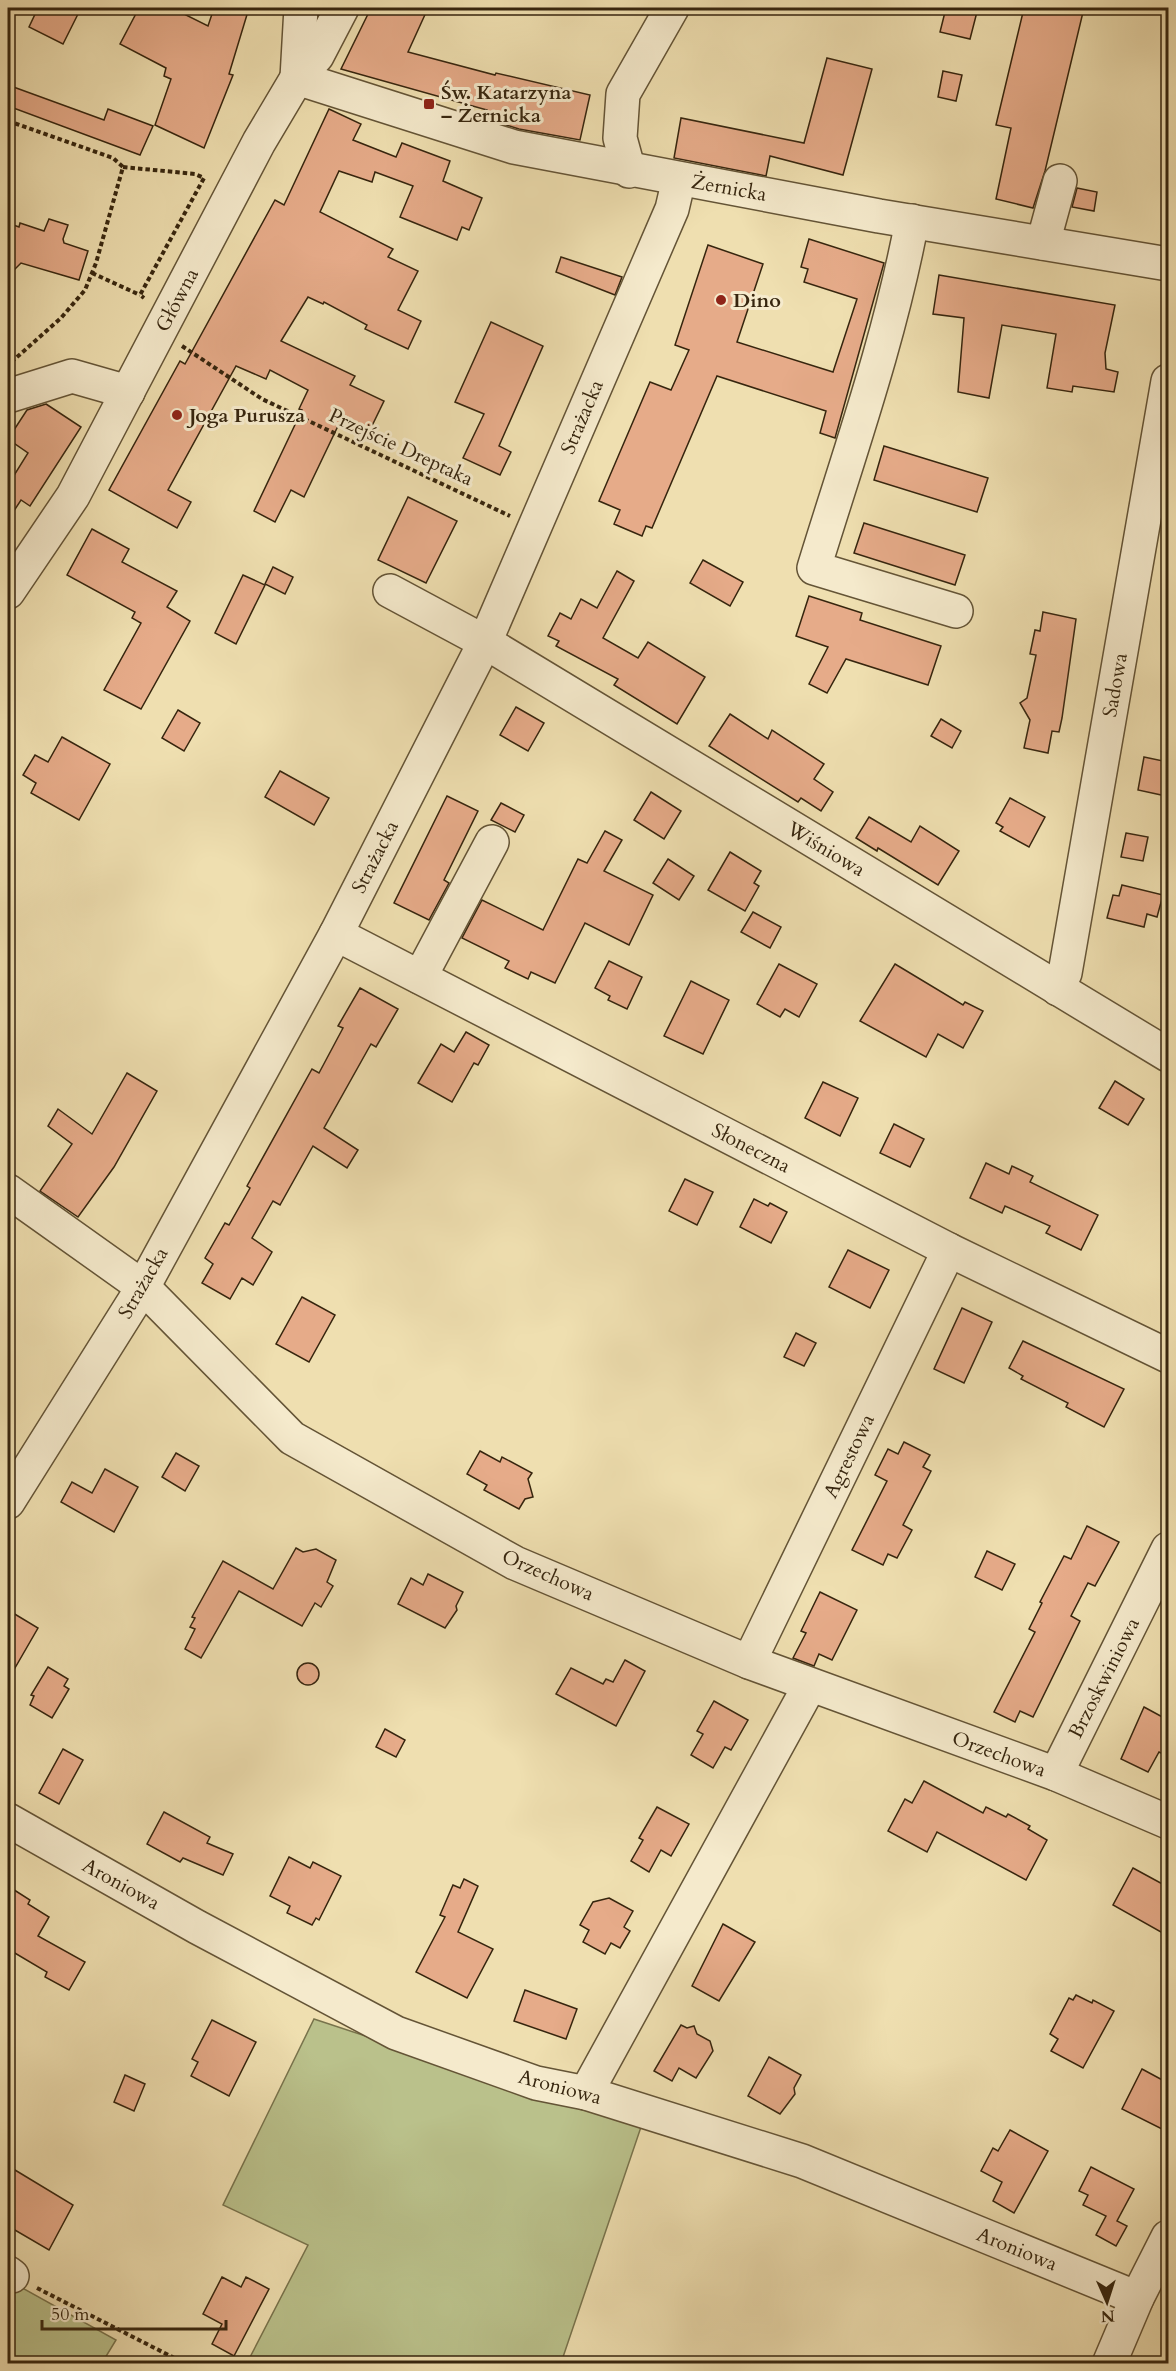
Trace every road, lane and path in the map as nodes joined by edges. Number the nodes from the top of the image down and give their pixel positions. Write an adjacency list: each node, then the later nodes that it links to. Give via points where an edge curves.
1 (342, 8): 4 (street, Główna, via 317,56)
2 (672, 8): 7 (street, via 623,94 620,138)
3 (306, 11): 4 (street)
4 (297, 78): 7 (street, Żernicka, via 514,147); 15 (street, Główna, via 260,142)
5 (8, 120): 6 (path, via 113,158)
6 (123, 167): 13 (path); 14 (path, via 204,178)
7 (629, 171): 8 (street, Żernicka)
8 (679, 179): 10 (street, Żernicka); 24 (street, Strażacka, via 672,210)
9 (1060, 181): 11 (street)
10 (912, 221): 11 (street, Żernicka); 23 (street, via 875,370 814,568)
11 (1043, 243): 12 (street, Żernicka)
12 (1168, 264)
13 (92, 273): 14 (path, Przejście Dreptaka); 16 (path, via 85,290 61,318)
14 (140, 295): 15 (path, Przejście Dreptaka)
15 (172, 326): 18 (street, Główna); 20 (path, Przejście Dreptaka, via 262,399)
16 (8, 366)
17 (1168, 381): 28 (street, Sadowa, via 1065,973)
18 (128, 392): 19 (street, via 72,376); 22 (street, Główna, via 73,495)
19 (8, 396)
20 (514, 518)
21 (390, 591): 24 (street, Wiśniowa)
22 (8, 592)
23 (956, 611)
24 (485, 642): 26 (street, Strażacka); 28 (street, Wiśniowa)
25 (492, 842): 27 (street)
26 (336, 934): 27 (street, Słoneczna); 32 (street, Strażacka)
27 (420, 978): 31 (street, Słoneczna)
28 (1058, 989): 29 (street, Wiśniowa)
29 (1168, 1055)
30 (8, 1191): 32 (street, Orzechowa)
31 (949, 1250): 33 (street, Słoneczna); 36 (street, Agrestowa)
32 (142, 1287): 34 (street, Strażacka); 36 (street, Orzechowa, via 292,1438 515,1563)
33 (1168, 1356)
34 (8, 1502)
35 (1168, 1549): 38 (street, Brzoskwiniowa)
36 (749, 1662): 37 (street, Orzechowa)
37 (810, 1685): 38 (street, Orzechowa); 41 (street)
38 (1056, 1774): 40 (street, Orzechowa)
39 (8, 1820): 41 (street, Aroniowa, via 396,2033 536,2083)
40 (1168, 1822)
41 (586, 2093): 44 (street, Aroniowa, via 801,2161)
42 (1168, 2237): 44 (street)
43 (10, 2275): 45 (path)
44 (1137, 2298): 46 (street)
45 (186, 2364)
46 (1109, 2364)

